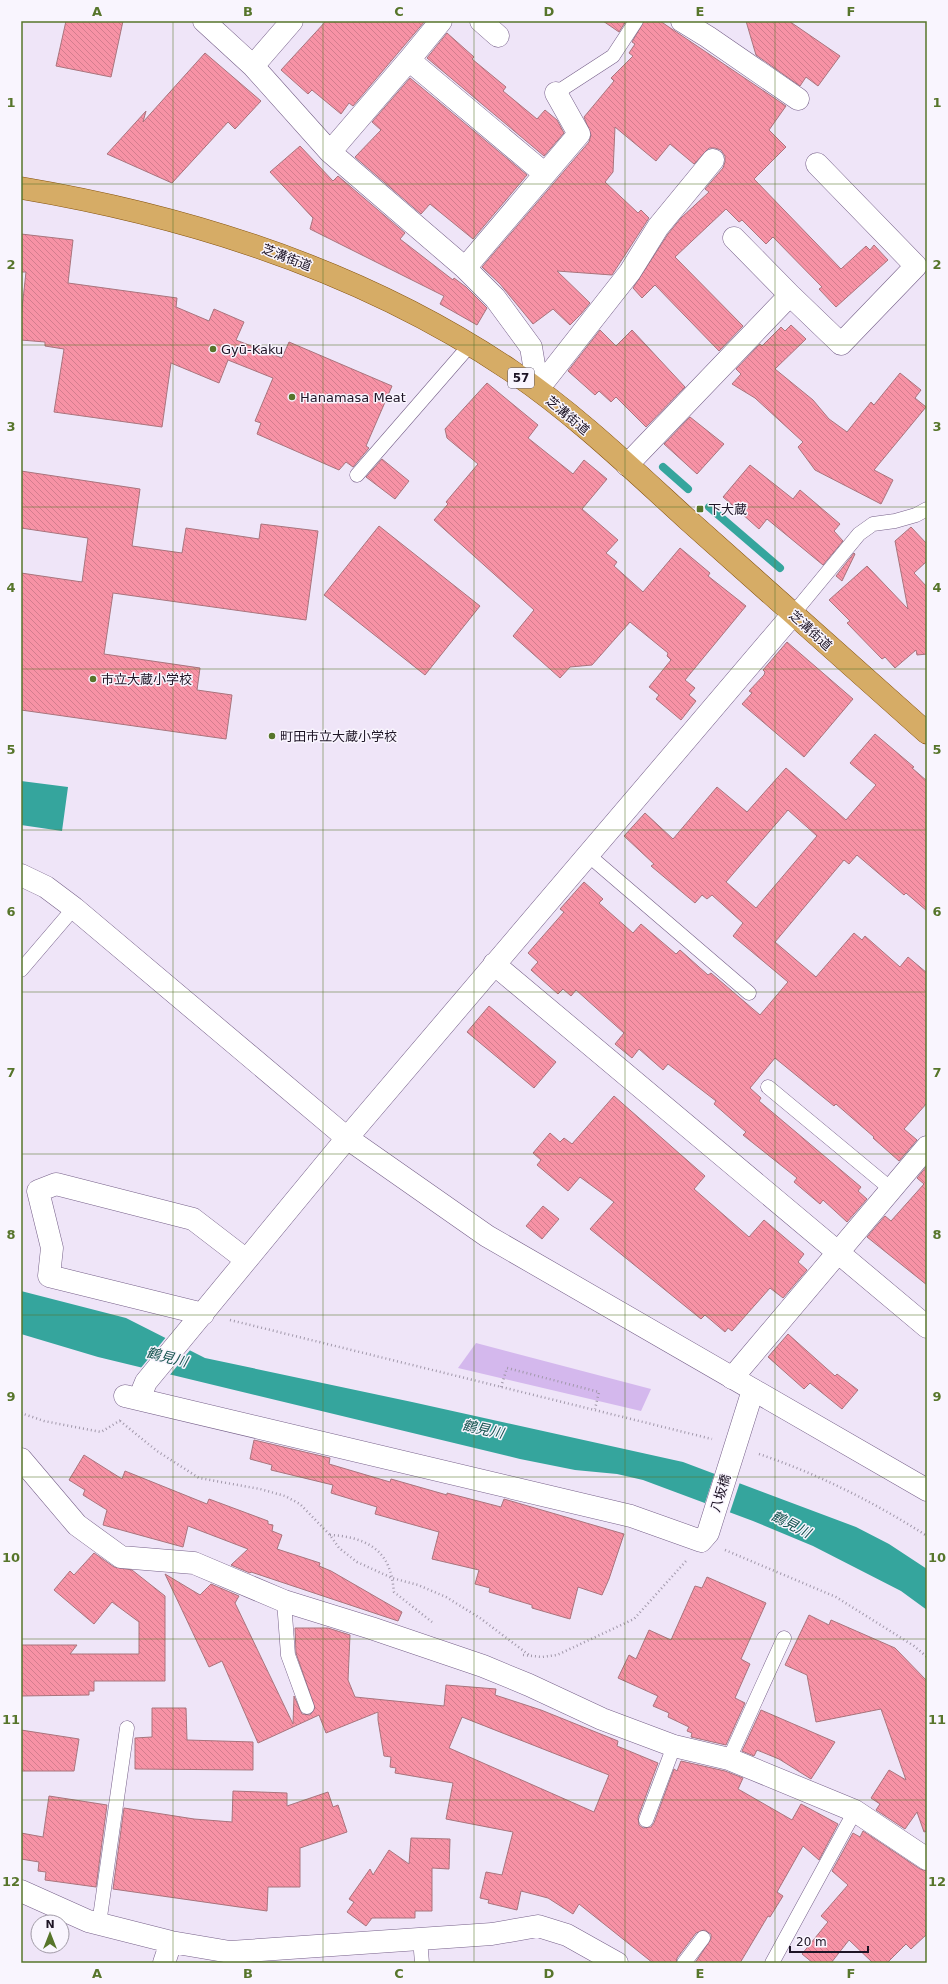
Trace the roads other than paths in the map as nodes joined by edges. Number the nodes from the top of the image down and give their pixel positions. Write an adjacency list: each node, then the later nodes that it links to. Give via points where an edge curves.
1 (204, 21): 10 (street)
2 (292, 21): 10 (street)
3 (441, 21): 9 (street)
4 (480, 21): 8 (street)
5 (636, 21): 11 (lane, via 613,56)
6 (682, 21): 7 (street)
7 (712, 29): 12 (street)
8 (498, 36)
9 (409, 60): 13 (street); 16 (street)
10 (253, 66): 13 (street)
11 (556, 93): 16 (street, via 580,134)
12 (798, 99)
13 (330, 152): 19 (street)
14 (713, 160): 23 (street, via 658,227 630,272)
15 (817, 164): 20 (street)
16 (545, 174): 19 (street)
17 (21, 188): 22 (main road, 芝溝街道 / 57, via 129,209 254,244 363,288 419,315)
18 (734, 238): 21 (street)
19 (465, 268): 23 (street, via 495,298 531,347)
20 (922, 272): 21 (street, via 841,344)
21 (790, 295): 24 (street)
22 (470, 345): 23 (main road, 芝溝街道 / 57); 25 (lane)
23 (538, 390): 24 (main road, 芝溝街道 / 57)
24 (627, 465): 27 (main road, 芝溝街道 / 57)
25 (358, 475)
26 (927, 509): 27 (lane, via 894,522 873,524 859,534)
27 (793, 614): 28 (main road, 芝溝街道 / 57); 29 (street)
28 (927, 733)
29 (587, 854): 32 (street); 34 (lane)
30 (21, 875): 31 (street, via 46,887)
31 (74, 908): 33 (lane); 36 (street)
32 (494, 964): 36 (street); 39 (street)
33 (21, 970)
34 (749, 993)
35 (768, 1088): 38 (lane)
36 (347, 1138): 40 (street); 43 (street, via 487,1236)
37 (927, 1147): 38 (street)
38 (891, 1189): 39 (street)
39 (839, 1251): 42 (street); 43 (street)
40 (245, 1259): 41 (street); 41 (street, via 193,1219 56,1184 38,1192 52,1248 50,1276)
41 (207, 1317): 44 (street, 八坂橋, via 135,1395 631,1516 705,1537)
42 (927, 1327)
43 (732, 1378): 44 (street)
44 (753, 1390): 46 (street)
45 (21, 1459): 47 (street, via 77,1525 121,1557 194,1563)
46 (927, 1490)
47 (284, 1601): 49 (lane, via 288,1655); 51 (street, via 483,1666 602,1719)
48 (784, 1638): 52 (lane)
49 (307, 1707)
50 (127, 1728): 57 (lane)
51 (674, 1746): 52 (street); 54 (lane)
52 (729, 1759): 53 (street)
53 (855, 1811): 55 (street); 66 (lane)
54 (646, 1820)
55 (927, 1859)
56 (21, 1891): 57 (street)
57 (99, 1924): 60 (street)
58 (703, 1938): 65 (lane)
59 (420, 1939): 61 (street); 63 (lane); 64 (street, via 492,1934 538,1926 568,1935)
60 (171, 1942): 61 (street, via 230,1952); 62 (street)
61 (280, 1956)
62 (164, 1963)
63 (422, 1963)
64 (617, 1963)
65 (684, 1963)
66 (772, 1963)

